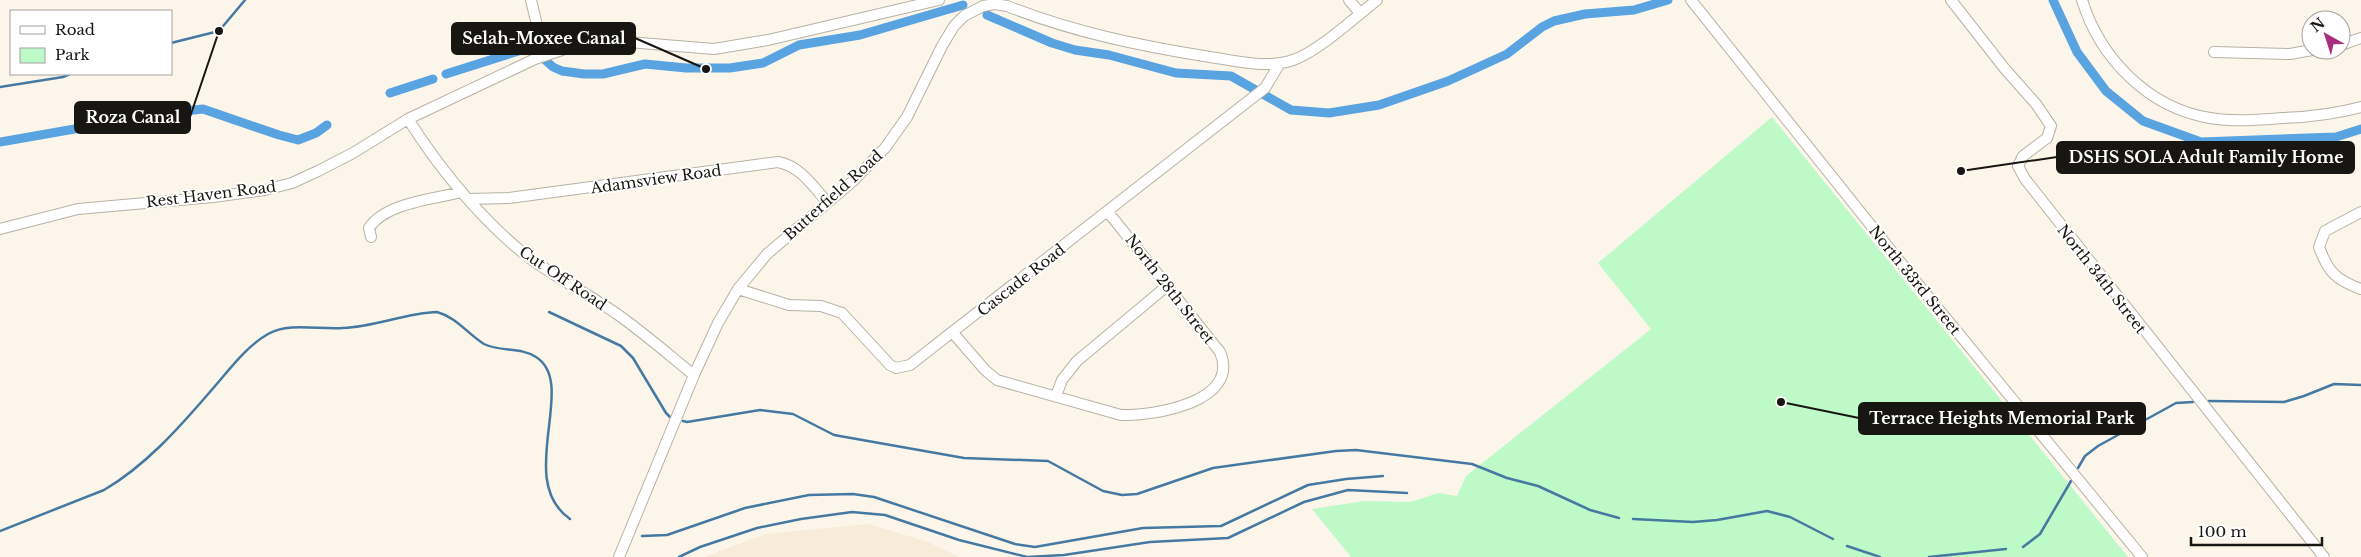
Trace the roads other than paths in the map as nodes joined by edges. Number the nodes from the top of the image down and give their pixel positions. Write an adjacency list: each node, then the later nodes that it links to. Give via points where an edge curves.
1 (531, 0): 12 (street)
2 (940, 0): 12 (street, Rest Haven Road, via 768,40 714,49 616,41 568,48)
3 (1349, 0): 9 (street)
4 (1376, 0): 9 (street, Butterfield Road)
5 (1691, 0): 29 (street, North 33rd Street, via 1912,278)
6 (1950, 0): 30 (street, North 34th Street, via 2051,126 2047,138 2023,156 2018,166 2025,179)
7 (2082, 0): 14 (street, via 2098,36 2129,77 2148,93 2186,112 2209,118 2254,120 2318,116)
8 (982, 3): 13 (street, Butterfield Road, via 1007,6 1077,31 1173,52 1245,63); 17 (street, Butterfield Road, via 964,16 948,34 907,118 885,148)
9 (1360, 13): 13 (street, Butterfield Road, via 1301,57)
10 (2214, 52): 11 (street)
11 (2301, 52)
12 (543, 56): 15 (street, Rest Haven Road)
13 (1280, 63): 18 (street, Cascade Road, via 1265,88)
14 (2361, 107)
15 (408, 119): 16 (street, Cut Off Road); 20 (street, Rest Haven Road, via 318,172 265,190 78,209)
16 (465, 196): 17 (street, Adamsview Road, via 518,196 778,162 800,172); 21 (street, Adamsview Road, via 391,210 380,215 369,228); 26 (street, Cut Off Road, via 533,261 617,314)
17 (827, 202): 23 (street, Butterfield Road, via 767,254)
18 (1108, 212): 22 (street, North 28th Street); 25 (street, Cascade Road)
19 (2361, 212): 24 (street, via 2325,231 2319,247 2336,278)
20 (0, 229)
21 (371, 237)
22 (1167, 286): 27 (street, via 1077,361 1062,380); 27 (street, North 28th Street, via 1220,352 1224,369 1214,390 1180,407 1139,416 1121,415)
23 (738, 289): 25 (street, Cascade Road, via 789,305 822,306 842,313 884,360 896,368 915,362); 26 (street, Butterfield Road, via 718,323)
24 (2361, 289)
25 (953, 333): 27 (street, via 997,380)
26 (694, 376): 28 (street, Butterfield Road)
27 (1056, 396)
28 (619, 557)
29 (2142, 557)
30 (2324, 557)

